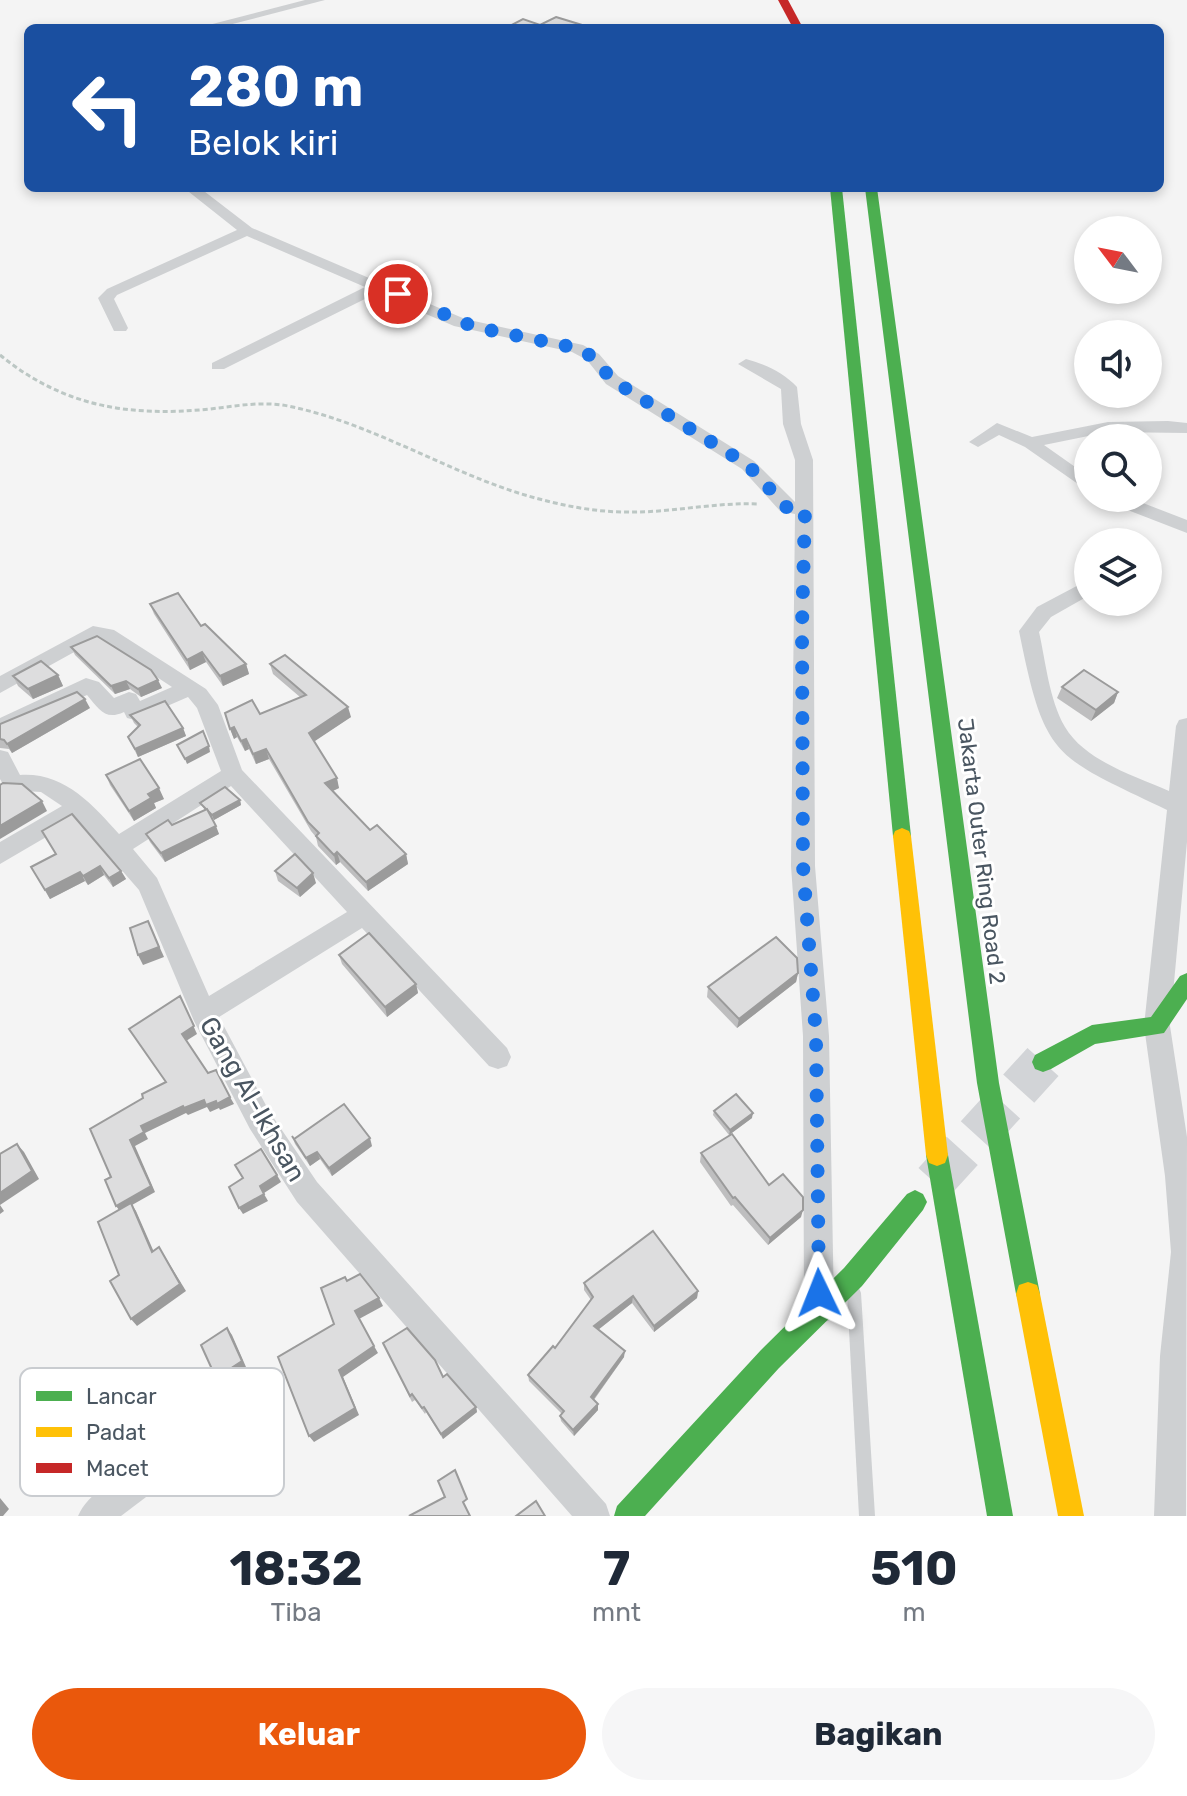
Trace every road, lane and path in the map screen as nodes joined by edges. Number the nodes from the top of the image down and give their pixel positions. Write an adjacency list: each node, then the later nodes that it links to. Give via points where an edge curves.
1 (319, 0): 3 (street)
2 (783, 0): 4 (main road)
3 (220, 24)
4 (796, 24)
5 (196, 192): 8 (street)
6 (836, 192): 48 (main road, via 931,1122)
7 (872, 192): 49 (main road, Jakarta Outer Ring Road 2, via 988,1083)
8 (247, 231): 9 (street); 10 (street, via 112,292 106,298)
9 (377, 287): 13 (street); 18 (street, via 474,327 577,348 593,357 612,380 748,465)
10 (120, 328)
11 (0, 355): 18 (path, via 19,374 82,404 136,411 284,405 351,423 529,497 606,511 735,502)
12 (746, 364): 18 (street, via 785,382 792,394 792,424 804,460)
13 (218, 366)
14 (1187, 428): 16 (street, via 1133,425)
15 (978, 442): 16 (street, via 997,428)
16 (1031, 443): 17 (street)
17 (1074, 475)
18 (796, 508): 42 (street, via 803,866 816,1036)
19 (1149, 512): 20 (street)
20 (1187, 527)
21 (1074, 595): 29 (street, via 1044,612 1029,631 1057,731 1094,764)
22 (0, 685): 23 (street, via 85,636 102,633)
23 (190, 687): 25 (street, via 135,712 129,700 111,709 86,686); 27 (street, via 207,705)
24 (1187, 726): 29 (street)
25 (0, 727)
26 (0, 758): 28 (street, Gang Al-Ikhsan)
27 (233, 774): 31 (street); 33 (street)
28 (7, 788): 30 (street, Gang Al-Ikhsan, via 33,783 53,788)
29 (1177, 805): 36 (street)
30 (79, 807): 31 (street, Gang Al-Ikhsan); 32 (street)
31 (116, 848): 35 (street, Gang Al-Ikhsan, via 149,885)
32 (0, 854)
33 (362, 915): 35 (street); 37 (street)
34 (1187, 982): 36 (main road)
35 (203, 1013): 45 (street, Gang Al-Ikhsan, via 283,1160 307,1192)
36 (1157, 1026): 38 (main road, via 1092,1035); 39 (street)
37 (498, 1057)
38 (1043, 1062)
39 (1183, 1179): 50 (street, via 1186,1252 1175,1356)
40 (915, 1202): 41 (main road)
41 (853, 1277): 42 (main road); 47 (lane)
42 (819, 1310): 46 (main road)
43 (121, 1496): 44 (street)
44 (94, 1516)
45 (594, 1516)
46 (627, 1516)
47 (867, 1516)
48 (1000, 1516)
49 (1071, 1516)
50 (1170, 1516)

